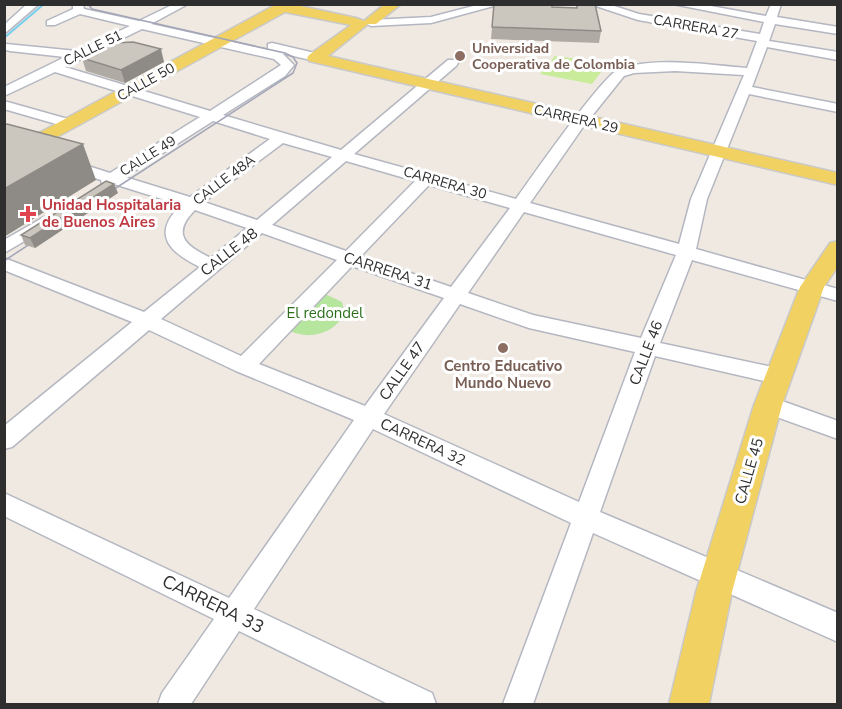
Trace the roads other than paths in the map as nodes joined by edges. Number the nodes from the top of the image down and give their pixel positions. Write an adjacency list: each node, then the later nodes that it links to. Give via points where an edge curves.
1 (34, 4): 17 (street)
2 (93, 4): 13 (street, CARRERA 29)
3 (183, 4): 13 (street, CALLE 51)
4 (387, 4): 14 (main road, CALLE 49)
5 (395, 4): 14 (main road, CALLE 49)
6 (496, 4): 14 (street, via 431,20)
7 (630, 4): 12 (street)
8 (678, 4): 16 (street)
9 (280, 5): 14 (main road); 19 (main road, CALLE 50)
10 (78, 8): 13 (street, CARRERA 29); 15 (street)
11 (592, 8): 12 (street)
12 (607, 8): 16 (street, CARRERA 27, via 638,17)
13 (146, 22): 19 (street, CARRERA 29); 21 (street, CALLE 51)
14 (365, 22): 23 (main road, CALLE 49)
15 (51, 23)
16 (768, 27): 18 (street); 22 (street, CARRERA 27); 27 (street, CALLE 46)
17 (4, 31)
18 (837, 32)
19 (223, 40): 23 (street, CARRERA 29); 24 (street, CARRERA 29, via 278,56); 29 (main road, CALLE 50)
20 (10, 47): 21 (street)
21 (78, 55): 26 (street, CALLE 51)
22 (837, 56)
23 (316, 58): 28 (main road, CARRERA 29); 33 (street, CALLE 49)
24 (287, 63): 33 (street, CALLE 49, via 284,70)
25 (452, 63): 28 (street, CALLE 48)
26 (53, 67): 29 (street, CARRERA 30); 30 (street, CALLE 51)
27 (748, 80): 32 (street); 34 (street, CALLE 47, via 675,67 633,69 620,74); 37 (street, CALLE 46)
28 (426, 85): 34 (main road, CARRERA 29); 39 (street, CALLE 48)
29 (130, 91): 33 (street, CARRERA 30); 35 (main road, CALLE 50)
30 (4, 92)
31 (4, 105): 35 (street)
32 (837, 108)
33 (218, 119): 36 (street, CARRERA 30); 42 (street, CALLE 49)
34 (581, 120): 37 (main road, CARRERA 29); 45 (street, CALLE 47)
35 (70, 124): 38 (main road, CALLE 50)
36 (281, 138): 39 (street, CARRERA 30); 44 (street, CALLE 48A)
37 (717, 151): 41 (main road, CARRERA 29); 50 (street, CALLE 46, via 699,199)
38 (10, 152): 42 (street, CARRERA 31)
39 (344, 155): 40 (street, CARRERA 30); 47 (street, CALLE 48)
40 (426, 178): 45 (street, CARRERA 30); 51 (street)
41 (837, 179)
42 (123, 180): 43 (street, CALLE 49); 44 (street, CARRERA 31)
43 (92, 192)
44 (192, 203): 47 (street, CARRERA 31); 53 (street, CALLE 48A, via 178,217 174,239 190,255)
45 (520, 205): 50 (street, CARRERA 30); 55 (street, CALLE 47)
46 (53, 217): 48 (street)
47 (261, 227): 51 (street, CARRERA 31); 53 (street, CALLE 48)
48 (4, 248)
49 (837, 248): 54 (main road, CALLE 45)
50 (686, 252): 54 (street, CARRERA 30); 57 (street, CALLE 46)
51 (349, 258): 55 (street, CARRERA 31); 58 (street)
52 (4, 263): 56 (street, CARRERA 32)
53 (211, 265): 56 (street, CALLE 48)
54 (824, 291): 59 (main road, CALLE 45)
55 (457, 294): 57 (street, CARRERA 31, via 529,321); 60 (street, CALLE 47)
56 (147, 321): 58 (street, CARRERA 32); 62 (street, CALLE 48)
57 (647, 348): 59 (street, CARRERA 31); 64 (street, CALLE 46)
58 (244, 366): 60 (street, CARRERA 32)
59 (773, 390): 61 (street, CARRERA 31); 65 (main road, CALLE 45)
60 (369, 417): 64 (street, CARRERA 32); 66 (street, CALLE 47)
61 (837, 430)
62 (4, 440)
63 (7, 508): 66 (street, CARRERA 33)
64 (585, 517): 65 (street, CARRERA 32); 70 (street, CALLE 46)
65 (718, 576): 67 (street, CARRERA 32); 71 (main road, CALLE 45)
66 (236, 615): 68 (street, CALLE 47); 69 (street, CARRERA 33)
67 (837, 628)
68 (173, 705)
69 (422, 705)
70 (518, 705)
71 (689, 705)

